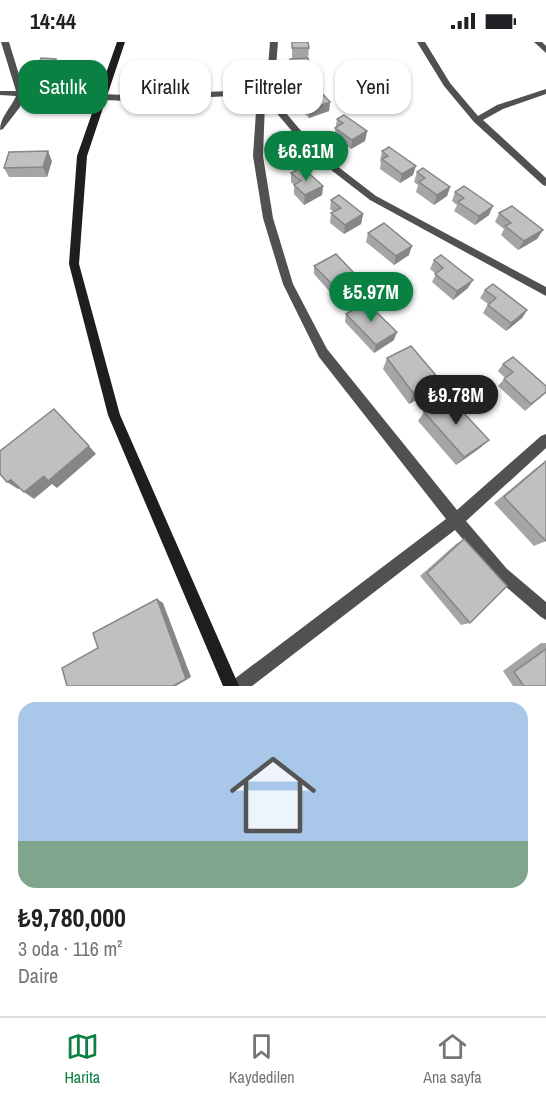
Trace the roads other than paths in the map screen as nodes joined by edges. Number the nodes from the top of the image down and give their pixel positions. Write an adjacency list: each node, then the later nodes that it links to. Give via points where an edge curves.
1 (5, 42): 9 (street)
2 (121, 42): 8 (street)
3 (274, 42): 7 (street)
4 (421, 42): 19 (street, via 447,84)
5 (538, 42): 6 (street)
6 (546, 51)
7 (273, 60)
8 (108, 80)
9 (18, 84)
10 (223, 91): 14 (street)
11 (546, 91): 19 (street, via 500,107)
12 (0, 93): 13 (street)
13 (18, 94)
14 (108, 97)
15 (18, 102): 20 (street)
16 (96, 114): 26 (street, via 82,156 74,264 114,415)
17 (260, 114): 24 (street, via 258,156 268,218 288,284 323,353)
18 (282, 114): 22 (street, via 316,154 373,198)
19 (477, 120): 21 (street)
20 (0, 127)
21 (546, 183)
22 (546, 292)
23 (546, 440): 24 (street)
24 (456, 520): 25 (street, via 502,574); 27 (street)
25 (546, 612)
26 (231, 686)
27 (239, 686)

